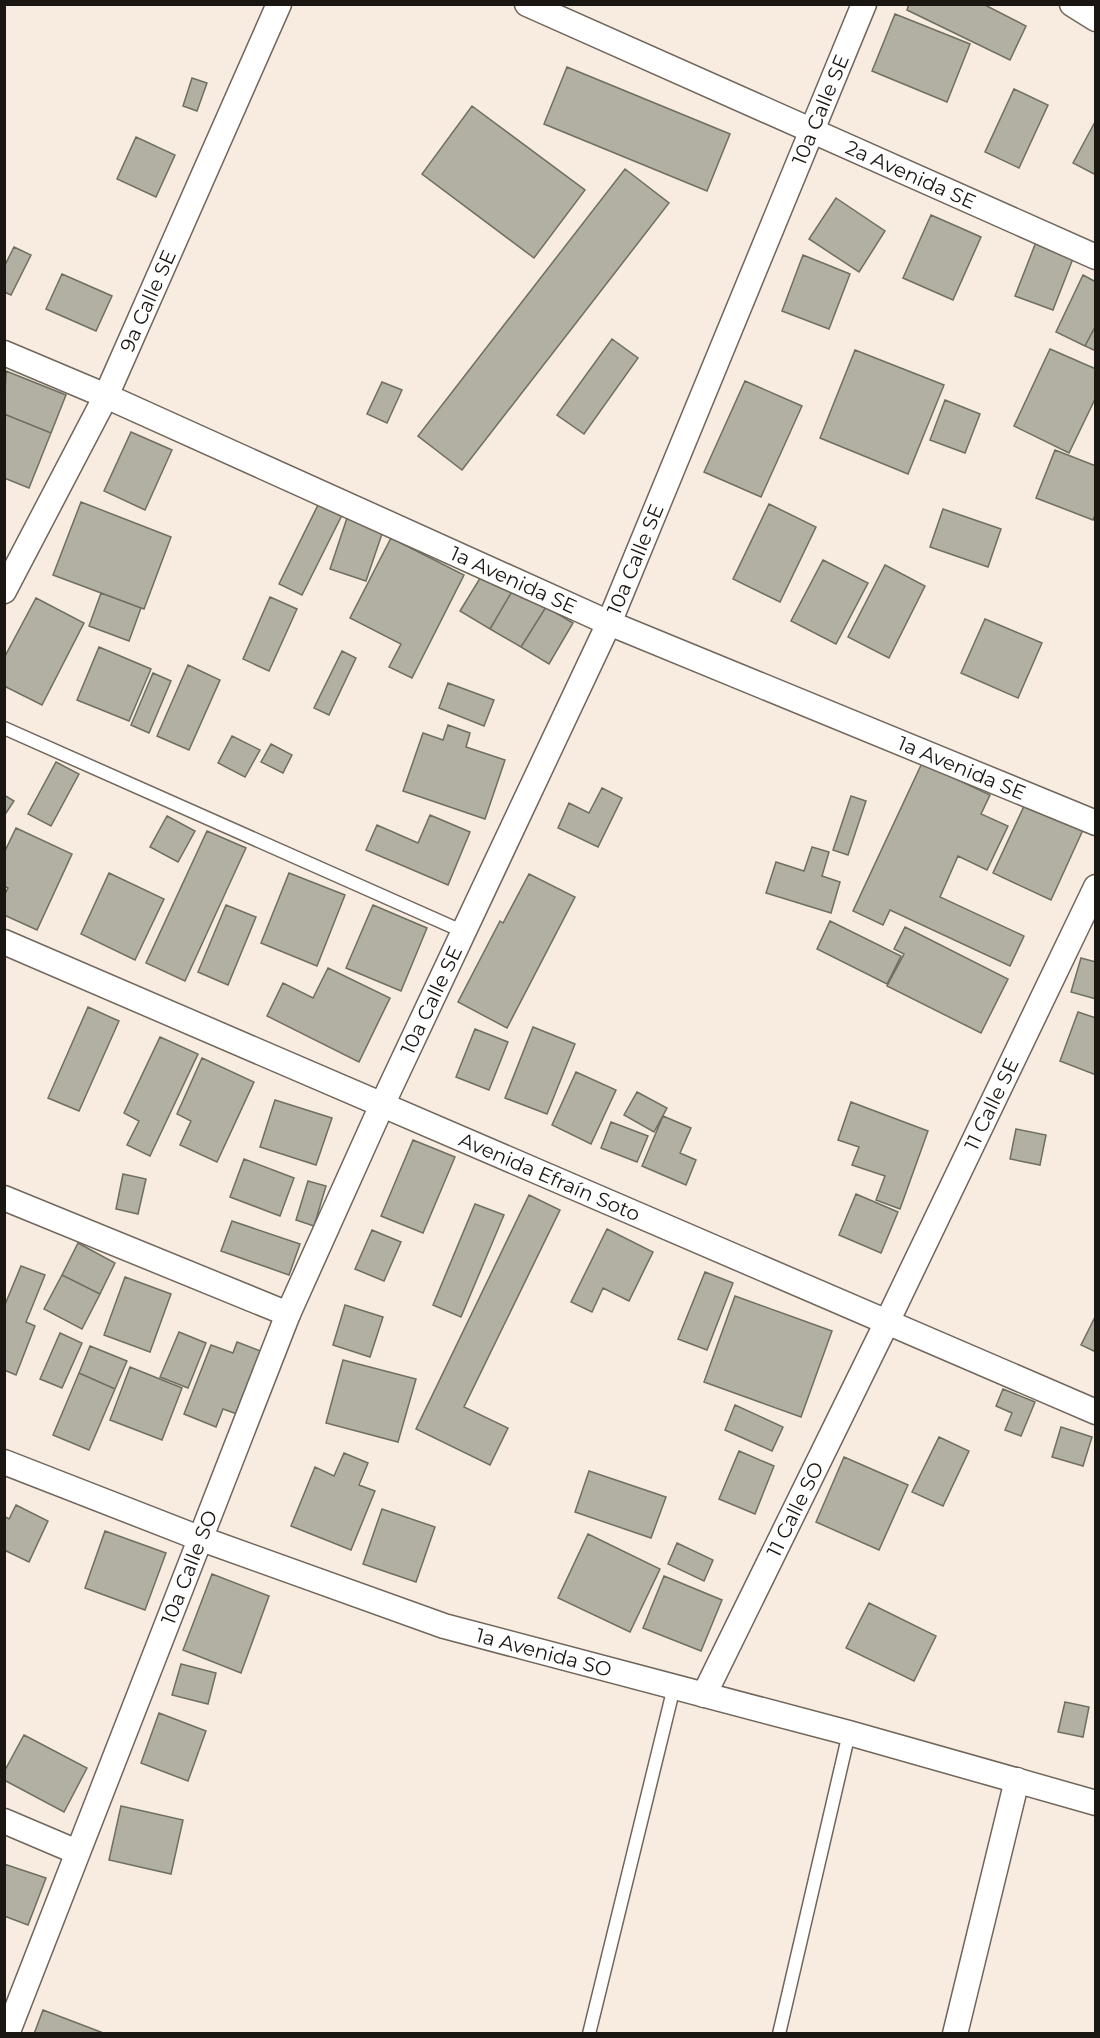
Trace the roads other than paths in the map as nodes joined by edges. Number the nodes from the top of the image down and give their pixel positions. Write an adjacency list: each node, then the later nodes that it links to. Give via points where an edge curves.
1 (279, 4): 9 (street, 9a Calle SE)
2 (527, 4): 6 (street, 2a Avenida SE)
3 (864, 4): 6 (street, 10a Calle SE)
4 (1072, 4): 5 (street)
5 (1095, 19)
6 (813, 132): 7 (street, 2a Avenida SE); 11 (street, 10a Calle SE)
7 (1095, 257)
8 (4, 353): 9 (street, 1a Avenida SE)
9 (106, 396): 10 (street, 9a Calle SE); 11 (street, 1a Avenida SE)
10 (4, 591)
11 (609, 623): 13 (street, 1a Avenida SE); 15 (street, 10a Calle SE)
12 (4, 728): 15 (lane)
13 (1095, 822)
14 (1095, 887): 20 (street, 11 Calle SE)
15 (464, 932): 17 (street, 10a Calle SE)
16 (4, 942): 17 (street, Avenida Efraín Soto)
17 (382, 1105): 19 (street, 10a Calle SO); 20 (street, Avenida Efraín Soto)
18 (4, 1198): 19 (street)
19 (288, 1314): 23 (street, 10a Calle SO)
20 (887, 1322): 21 (street, Avenida Efraín Soto); 25 (street, 11 Calle SO)
21 (1095, 1412)
22 (5, 1462): 23 (street, 1a Avenida SO)
23 (199, 1538): 24 (street, 1a Avenida SO, via 444,1626); 30 (street, 10a Calle SO)
24 (674, 1687): 25 (street, 1a Avenida SO); 32 (lane)
25 (704, 1695): 26 (street, 1a Avenida SO)
26 (849, 1733): 27 (street, 1a Avenida SO); 33 (lane)
27 (1017, 1780): 28 (street, 1a Avenida SO); 34 (street)
28 (1095, 1803)
29 (4, 1821): 30 (street)
30 (77, 1852): 31 (street, 10a Calle SO)
31 (7, 2034)
32 (590, 2034)
33 (779, 2034)
34 (954, 2034)

